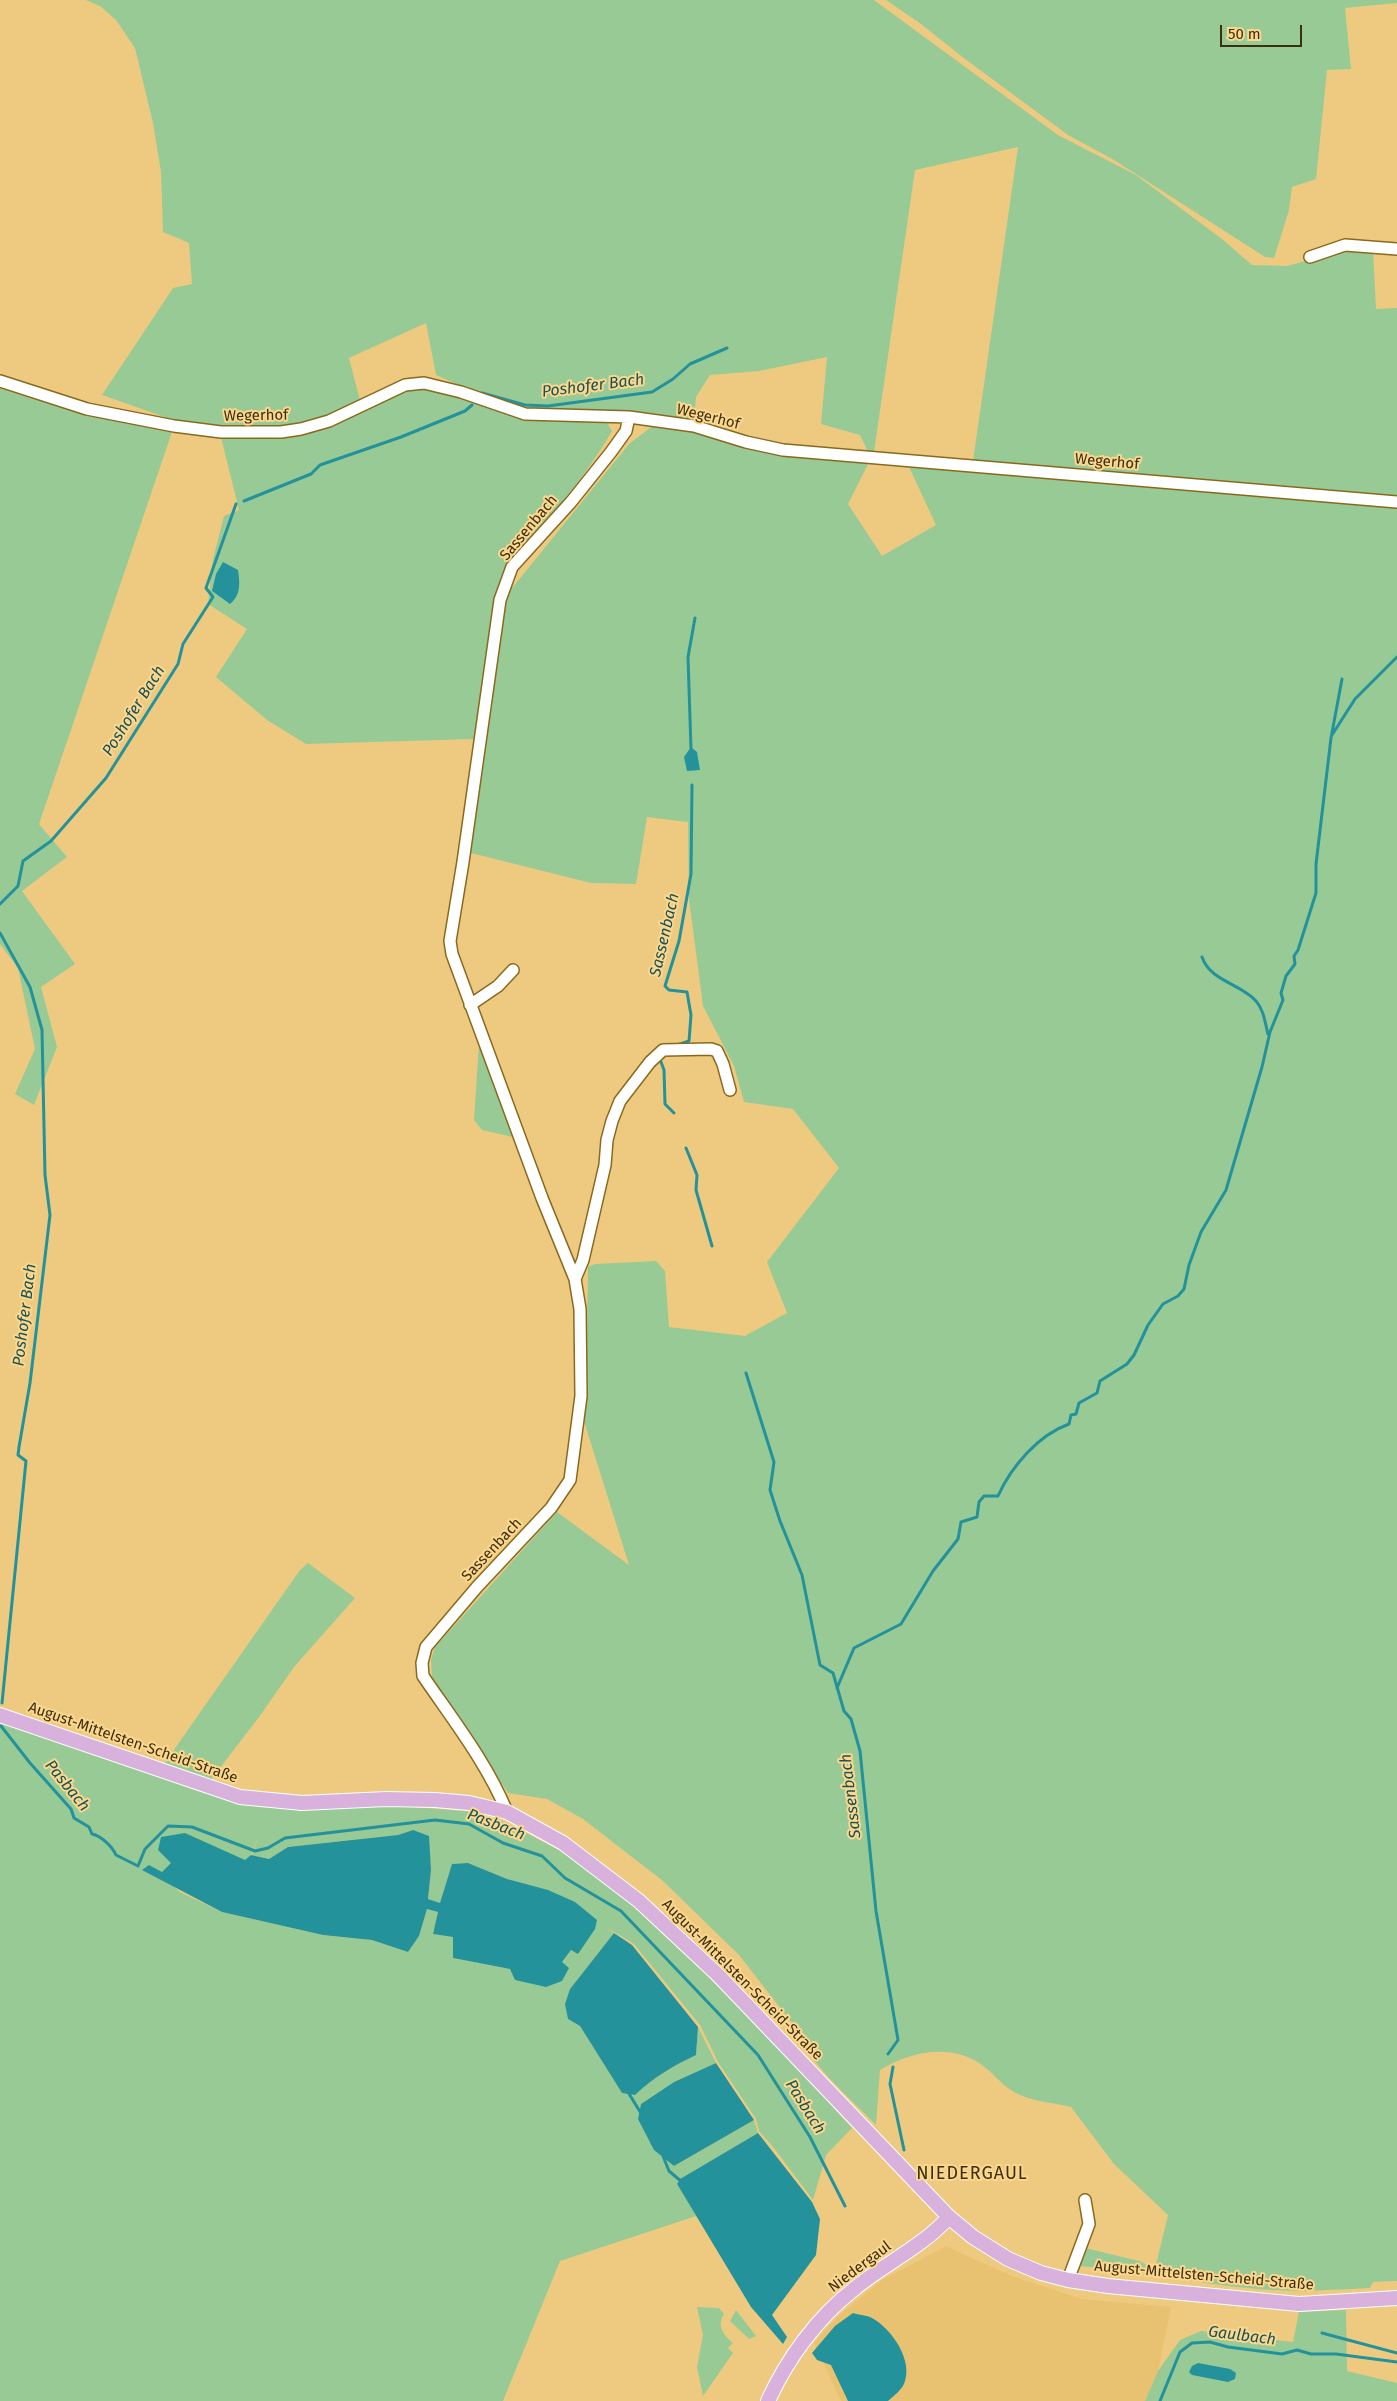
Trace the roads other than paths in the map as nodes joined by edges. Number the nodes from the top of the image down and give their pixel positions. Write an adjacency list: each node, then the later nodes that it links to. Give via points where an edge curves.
1 (1397, 249): 2 (street, via 1344,245)
2 (1310, 257)
3 (0, 381): 4 (street, Wegerhof, via 88,409 221,432 301,429 353,411 415,382 437,385 525,414)
4 (629, 417): 5 (street, Wegerhof, via 694,426 783,450); 7 (street, Sassenbach, via 626,431 611,452 512,568 500,600 450,941)
5 (1397, 502)
6 (513, 970): 7 (street, via 498,986)
7 (470, 1006): 9 (street, Sassenbach)
8 (730, 1090): 9 (street, Sassenbach, via 717,1051 663,1050 650,1062 620,1101 612,1121 605,1165)
9 (575, 1279): 11 (street, Sassenbach, via 580,1309 581,1396 570,1480 551,1508 426,1647 422,1663 424,1676 477,1755)
10 (0, 1715): 11 (main road, August-Mittelsten-Scheid-Straße, via 240,1797 302,1803 435,1800)
11 (507, 1812): 13 (main road, August-Mittelsten-Scheid-Straße, via 563,1843 638,1901 724,1981)
12 (1085, 2200): 14 (street, August-Mittelsten-Scheid-Straße, via 1090,2224)
13 (948, 2217): 14 (main road, August-Mittelsten-Scheid-Straße, via 972,2237 1008,2259); 16 (main road, Niedergaul, via 936,2231 854,2288 825,2315 794,2356)
14 (1068, 2280): 15 (main road, August-Mittelsten-Scheid-Straße, via 1299,2304)
15 (1397, 2298)
16 (768, 2401)

